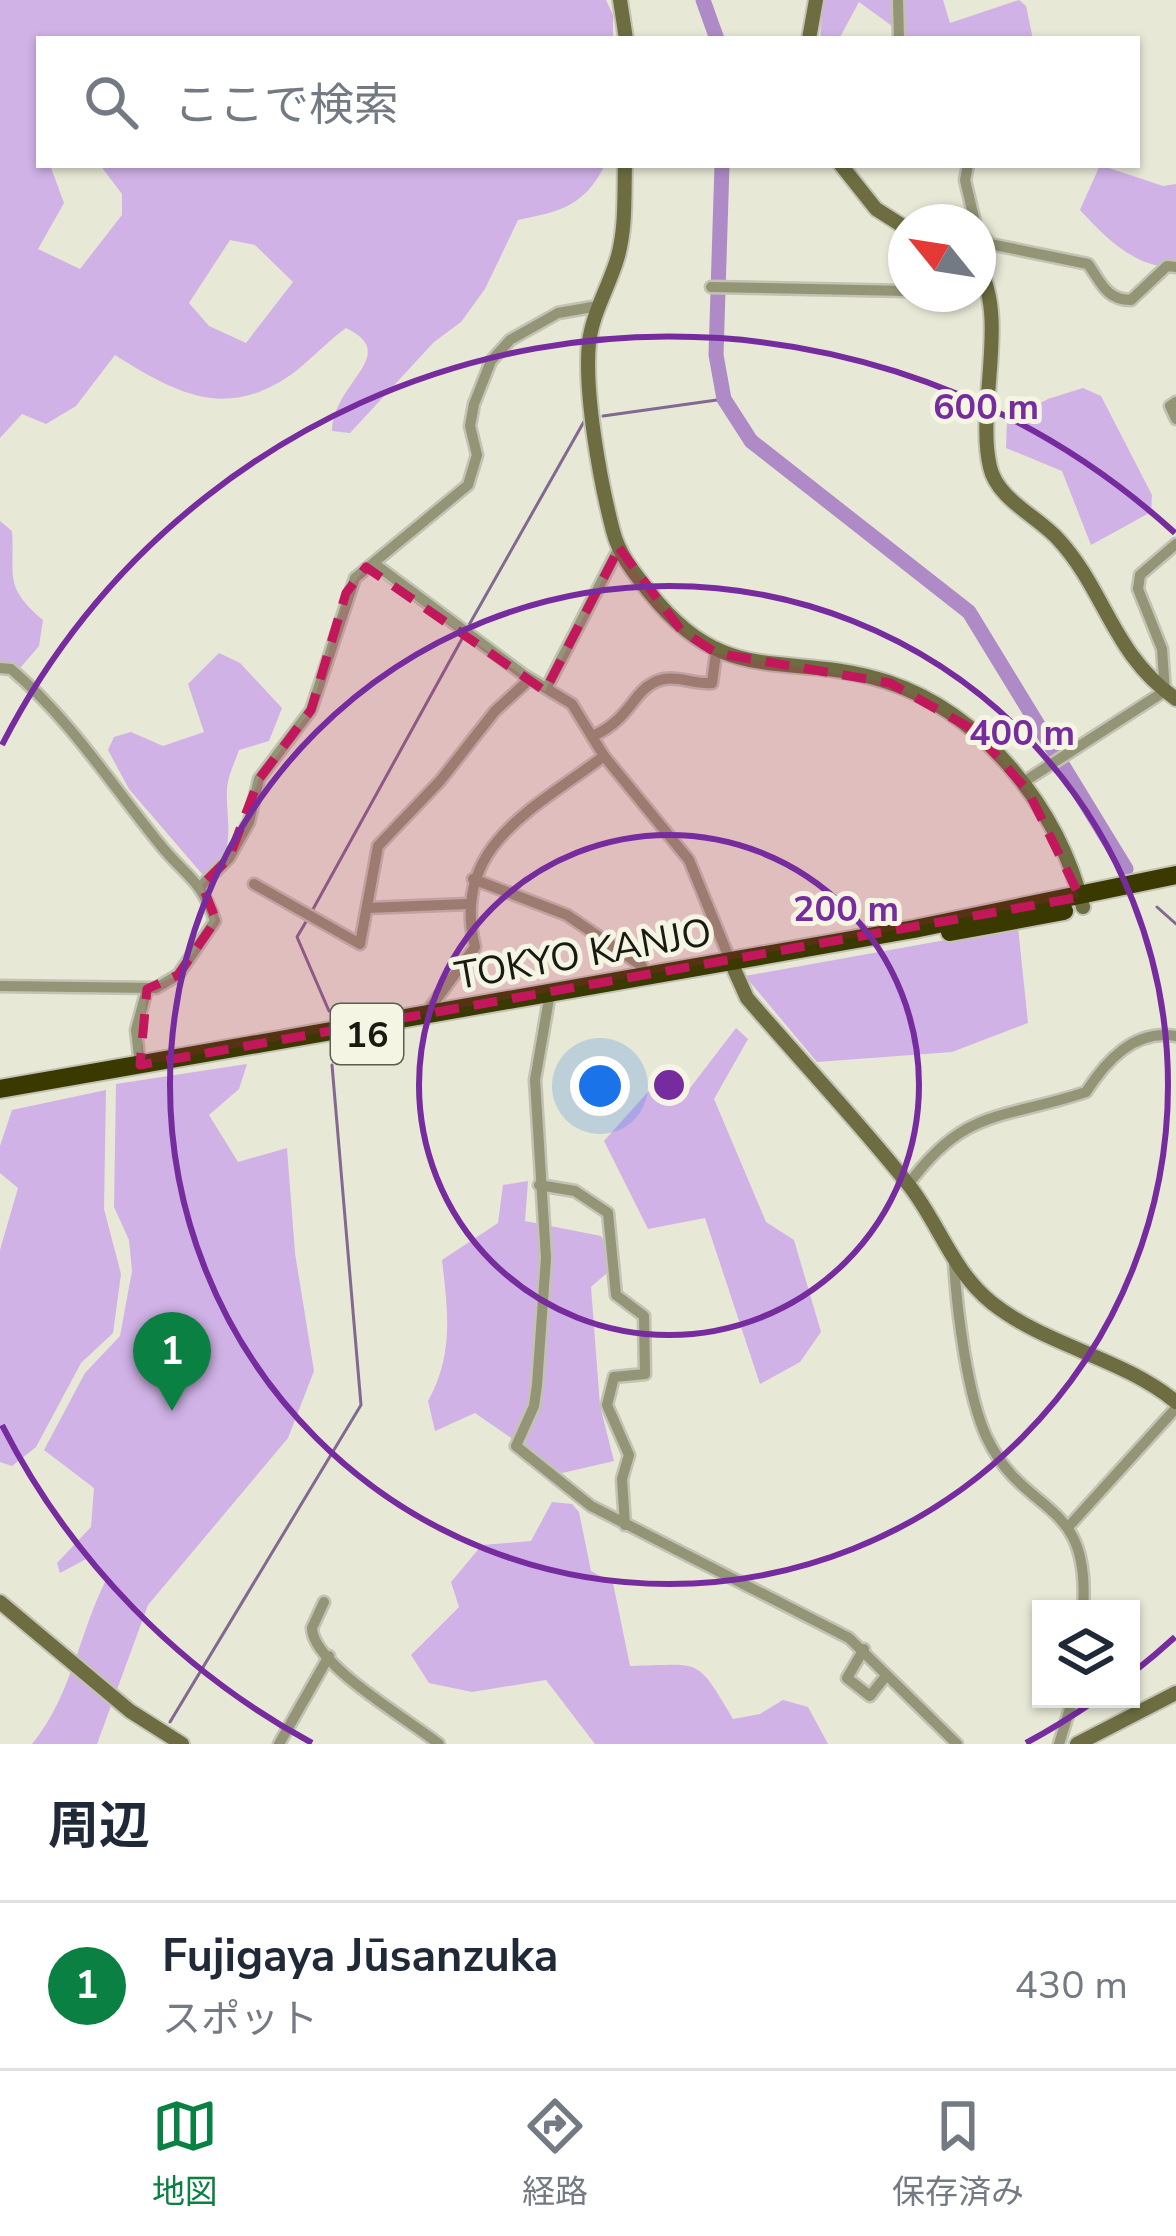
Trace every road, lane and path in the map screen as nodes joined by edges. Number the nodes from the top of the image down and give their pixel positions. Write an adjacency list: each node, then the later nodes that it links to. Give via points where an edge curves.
1 (620, 0): 4 (street)
2 (816, 0): 5 (street)
3 (898, 0): 6 (street)
4 (626, 36)
5 (810, 36)
6 (899, 36)
7 (625, 168): 16 (street, via 623,232)
8 (843, 168): 11 (street)
9 (967, 168): 10 (street)
10 (971, 204)
11 (888, 217)
12 (996, 245): 13 (street, via 1073,257 1121,300)
13 (1176, 267)
14 (711, 286): 15 (street)
15 (888, 290)
16 (598, 306): 21 (street, via 589,358); 22 (street, via 559,313 499,350 474,404 478,455 468,485)
17 (984, 312): 27 (street, via 996,483 1066,548 1120,644)
18 (1176, 402): 19 (street, via 1169,406)
19 (1176, 418)
20 (1176, 544): 27 (street, via 1141,575 1138,589)
21 (619, 548): 23 (street, via 666,613); 26 (street)
22 (376, 565): 25 (street); 34 (street, via 346,593 310,710 259,778 230,858)
23 (716, 652): 28 (street, via 712,683 654,682 622,721); 30 (street, via 911,692 974,730)
24 (0, 668): 34 (street, via 11,669 80,736 163,848)
25 (530, 679): 26 (street); 38 (street, via 384,837)
26 (547, 687): 28 (street, via 572,704)
27 (1170, 695): 30 (street)
28 (593, 736): 29 (street)
29 (604, 756): 32 (street, via 513,824); 39 (street, via 689,860)
30 (1022, 782): 36 (street)
31 (1176, 875): 36 (highway, TOKYO KANJO / 16)
32 (473, 879): 37 (street); 40 (street, via 567,916)
33 (254, 884): 38 (street, via 360,944)
34 (202, 885): 42 (street, via 215,921 178,975)
35 (1176, 887): 36 (highway, TOKYO KANJO / 16)
36 (1081, 902): 39 (highway, TOKYO KANJO / 16)
37 (467, 904): 38 (street); 44 (street, via 475,946)
38 (367, 908)
39 (732, 965): 40 (highway, TOKYO KANJO / 16); 43 (highway, TOKYO KANJO / 16); 50 (street, via 747,998)
40 (645, 975): 43 (highway, TOKYO KANJO / 16)
41 (0, 986): 42 (street)
42 (147, 989): 46 (street, via 136,1030)
43 (550, 998): 44 (highway, TOKYO KANJO / 16); 48 (highway, TOKYO KANJO / 16); 49 (street, via 535,1080)
44 (425, 1015): 46 (highway, TOKYO KANJO / 16)
45 (1176, 1036): 50 (street, via 1110,1055 1085,1092 950,1135)
46 (140, 1064): 47 (highway, TOKYO KANJO / 16)
47 (0, 1090)
48 (0, 1101)
49 (538, 1185): 53 (street, via 546,1258 537,1385 516,1446); 53 (street, via 575,1191 608,1214 616,1295 644,1316 644,1374 614,1377 607,1406 629,1455)
50 (908, 1185): 51 (street)
51 (954, 1263): 52 (street, via 1028,1326 1131,1370); 54 (street, via 988,1439 1022,1484)
52 (1176, 1405): 54 (street)
53 (626, 1525): 60 (street)
54 (1070, 1525): 55 (street, via 1083,1560)
55 (1083, 1600)
56 (0, 1602): 58 (street)
57 (325, 1602): 61 (street, via 312,1637)
58 (14, 1615): 59 (street); 65 (street)
59 (3, 1628)
60 (864, 1649): 62 (street); 62 (street, via 847,1678 870,1696)
61 (329, 1656): 66 (street); 67 (street, via 352,1685)
62 (886, 1677): 68 (street)
63 (1176, 1693): 70 (street)
64 (1069, 1708): 69 (street)
65 (182, 1744)
66 (280, 1744)
67 (439, 1744)
68 (957, 1744)
69 (1059, 1744)
70 (1077, 1744)

